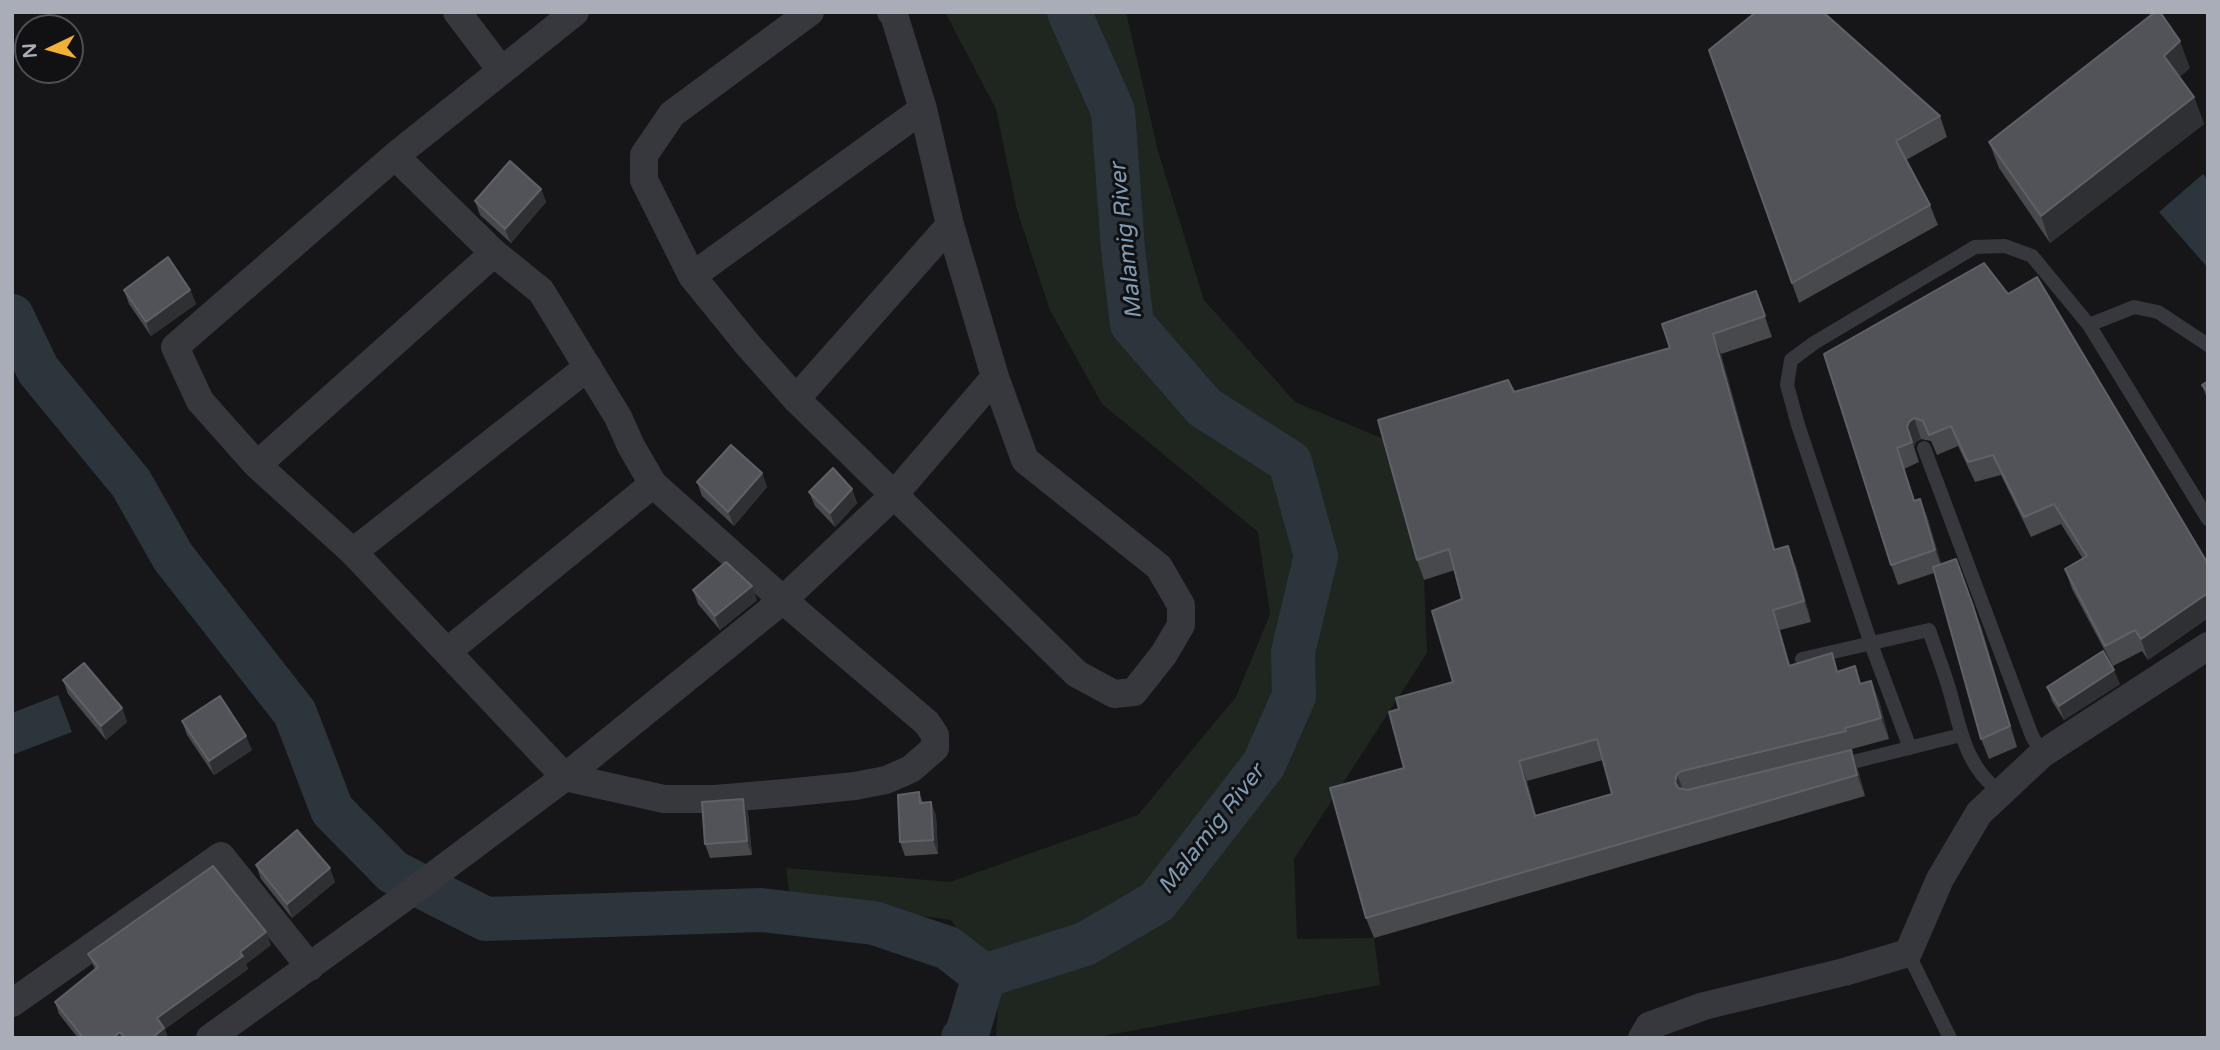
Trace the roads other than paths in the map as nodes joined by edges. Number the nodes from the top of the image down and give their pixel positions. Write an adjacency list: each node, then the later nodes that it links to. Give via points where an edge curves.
1 (457, 12): 5 (street)
2 (575, 12): 5 (street)
3 (810, 12): 10 (street, via 672,114 644,155 644,180)
4 (891, 12): 6 (street)
5 (501, 70): 7 (street)
6 (923, 109): 8 (street); 10 (street)
7 (396, 156): 9 (street); 17 (street, via 175,346 200,401)
8 (950, 225): 14 (street); 15 (street)
9 (494, 253): 13 (street, via 541,291); 17 (street)
10 (692, 276): 15 (street)
11 (2089, 325): 12 (lane, via 2134,307 2158,312); 20 (lane); 23 (lane, via 2032,256 2005,246 1975,247 1791,360 1787,385 1798,425)
12 (2208, 345)
13 (587, 368): 18 (street); 21 (street)
14 (995, 377): 19 (street); 19 (street, via 1025,460 1158,567 1181,605 1181,625 1134,692 1114,694 1077,674)
15 (796, 399): 19 (street)
16 (1924, 448): 29 (lane)
17 (257, 465): 21 (street)
18 (653, 484): 22 (street); 25 (street)
19 (893, 496): 22 (street)
20 (2208, 519)
21 (354, 552): 25 (street)
22 (783, 600): 31 (street); 31 (street, via 927,723 935,735 935,748 911,769 886,780 762,795 664,799)
23 (1871, 643): 26 (lane); 27 (lane, via 1929,630); 28 (lane)
24 (2208, 646): 29 (street)
25 (449, 651): 31 (street)
26 (1802, 659)
27 (1961, 735): 28 (lane); 32 (lane, via 1985,781)
28 (1910, 748): 30 (lane)
29 (2042, 754): 32 (street)
30 (1820, 770)
31 (565, 777): 34 (street)
32 (2000, 792): 33 (street, via 1965,835)
33 (1908, 953): 37 (street, via 1704,1006 1649,1026); 38 (lane)
34 (310, 967): 35 (street, via 222,856); 36 (street)
35 (12, 1003)
36 (210, 1038)
37 (1642, 1038)
38 (1950, 1038)

